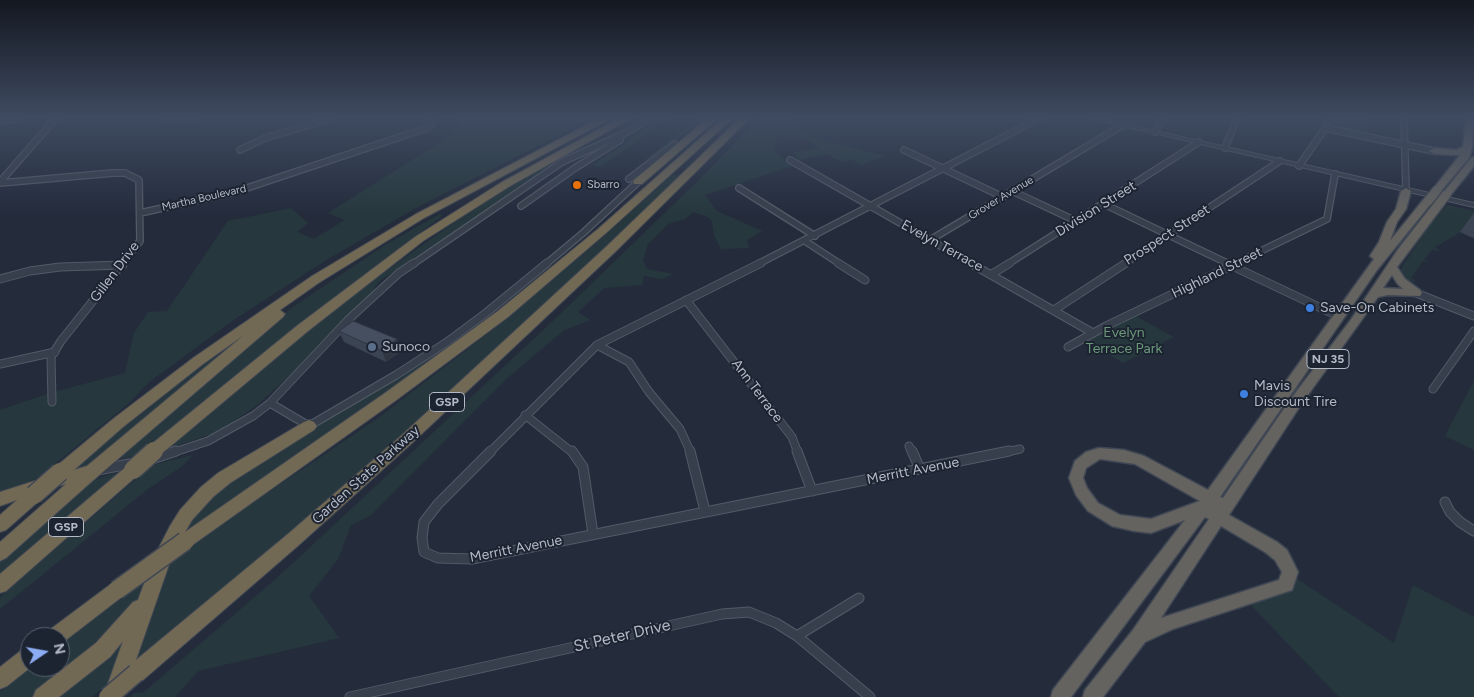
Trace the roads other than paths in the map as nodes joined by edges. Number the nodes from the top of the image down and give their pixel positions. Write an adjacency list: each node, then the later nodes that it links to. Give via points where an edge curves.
1 (28, 151): 29 (street)
2 (359, 151): 41 (street, Martha Boulevard, via 235,192)
3 (544, 151): 31 (highway)
4 (567, 151): 85 (highway, GSP, bridge, via 514,179 419,239 310,322 154,451)
5 (587, 151): 68 (street, via 566,160 484,213 399,273)
6 (610, 151): 38 (street, via 591,158)
7 (668, 151): 28 (street)
8 (672, 151): 28 (highway)
9 (692, 151): 88 (highway, GSP, bridge, via 509,309)
10 (712, 151): 95 (highway, Garden State Parkway / GSP, bridge, via 407,439)
11 (905, 151): 26 (street)
12 (979, 151): 26 (street)
13 (1080, 151): 32 (street, Grover Avenue)
14 (1187, 151): 36 (street, Division Street)
15 (1236, 151): 23 (street)
16 (1310, 151): 24 (street)
17 (1404, 151): 33 (street)
18 (1434, 151): 19 (highway); 25 (highway, via 1453,159)
19 (1462, 151)
20 (1466, 151): 25 (highway, NJ 35)
21 (790, 160): 39 (street, Evelyn Terrace)
22 (1474, 160): 35 (highway, NJ 35)
23 (1280, 161): 24 (street); 43 (street, Prospect Street)
24 (1299, 166): 27 (street)
25 (1459, 166): 35 (highway, NJ 35)
26 (945, 169): 34 (street); 39 (street)
27 (1335, 174): 33 (street); 48 (street, Highland Street, via 1327,219)
28 (634, 181): 70 (street, via 583,233 468,327 396,375)
29 (0, 183): 41 (street, Gillen Drive, via 125,173 139,180)
30 (739, 188): 44 (street)
31 (470, 189): 74 (highway, via 340,269 289,306); 81 (highway, bridge, via 359,252 271,308 173,380)
32 (1012, 191): 34 (street, Grover Avenue); 42 (street)
33 (1406, 191): 37 (street); 40 (street); 50 (highway, via 1401,209 1376,255)
34 (1003, 197): 45 (street, Grover Avenue)
35 (1438, 198): 49 (highway, NJ 35); 50 (highway, NJ 35)
36 (1104, 204): 42 (street, Division Street); 43 (street)
37 (1474, 205)
38 (521, 206)
39 (871, 207): 44 (street); 45 (street, Evelyn Terrace)
40 (1474, 208)
41 (140, 213): 47 (street, Gillen Drive, via 140,242)
42 (1076, 221): 51 (street, Division Street)
43 (1169, 234): 48 (street); 57 (street, Prospect Street)
44 (815, 236): 46 (street, Merritt Avenue)
45 (930, 240): 51 (street, Evelyn Terrace)
46 (805, 241): 53 (street); 56 (street, Merritt Avenue)
47 (123, 265): 52 (street, via 60,267); 64 (street, Gillen Drive)
48 (1234, 265): 59 (street); 61 (street, Highland Street)
49 (1392, 267): 54 (highway, via 1401,282); 55 (highway, NJ 35)
50 (1374, 268): 59 (highway, NJ 35)
51 (992, 274): 57 (street, Evelyn Terrace)
52 (0, 279)
53 (865, 280)
54 (1416, 293): 55 (highway, via 1388,291); 58 (street)
55 (1373, 294): 80 (highway, NJ 35, via 1295,402)
56 (686, 300): 62 (street, Merritt Avenue); 75 (street, Ann Terrace, via 792,437)
57 (1054, 310): 61 (street, Evelyn Terrace)
58 (1474, 316)
59 (1340, 317): 78 (highway, NJ 35)
60 (1474, 331): 66 (street)
61 (1093, 333): 63 (street, Highland Street)
62 (597, 345): 69 (street, Merritt Avenue); 79 (street, via 629,362 680,429 690,450)
63 (1068, 347)
64 (54, 352): 65 (street); 67 (street, via 51,357)
65 (0, 364)
66 (1432, 389)
67 (52, 402)
68 (270, 403): 70 (street); 74 (street, via 232,429 197,446)
69 (525, 415): 83 (street, via 571,450 583,467); 83 (street, Merritt Avenue, via 424,522 424,552 438,558 472,559)
70 (309, 426): 86 (highway, via 229,475 199,501 171,539)
71 (909, 446): 73 (street)
72 (1020, 449): 73 (street, Merritt Avenue)
73 (920, 469): 75 (street, Merritt Avenue)
74 (93, 471): 76 (highway); 84 (highway)
75 (812, 491): 79 (street, Merritt Avenue)
76 (0, 499)
77 (1445, 502): 82 (street, via 1460,522)
78 (1206, 503): 78 (highway, via 1151,526 1117,521 1093,507 1085,498 1077,484 1077,471 1085,460 1099,453 1124,456 1139,460); 80 (highway); 99 (highway, NJ 35)
79 (705, 512): 83 (street, Merritt Avenue)
80 (1222, 512): 90 (highway, NJ 35); 90 (highway, via 1281,555 1290,572 1286,585 1170,622)
81 (0, 525)
82 (1474, 531)
83 (593, 534)
84 (0, 553)
85 (0, 585)
86 (149, 595): 94 (highway, via 133,619 103,650); 96 (highway)
87 (859, 598): 89 (street)
88 (68, 627)
89 (797, 636): 93 (street, St Peter Drive, via 749,612 722,614); 98 (street, St Peter Drive)
90 (1138, 636): 100 (highway, NJ 35)
91 (20, 664): 92 (highway)
92 (0, 679)
93 (363, 695): 97 (street, St Peter Drive)
94 (43, 697)
95 (108, 697)
96 (114, 697)
97 (350, 697)
98 (870, 697)
99 (1060, 697)
100 (1092, 697)

